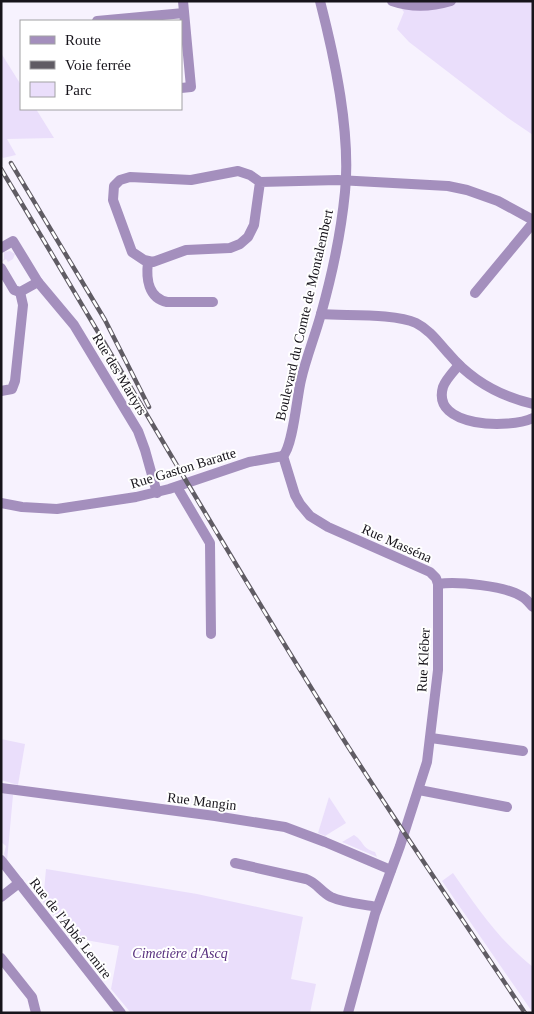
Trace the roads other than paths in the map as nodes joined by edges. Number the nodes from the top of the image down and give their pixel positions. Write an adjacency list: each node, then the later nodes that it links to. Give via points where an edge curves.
1 (183, 1): 5 (street)
2 (320, 1): 8 (street, Boulevard du Comte de Montalembert, via 340,100)
3 (392, 1): 4 (street, via 412,6)
4 (451, 1)
5 (184, 12): 6 (street); 7 (street, via 191,86)
6 (107, 20)
7 (182, 88)
8 (346, 181): 9 (street); 10 (street, via 431,184 467,190 503,203); 18 (street, Boulevard du Comte de Montalembert)
9 (260, 182): 12 (street, via 254,225 240,244 230,248 186,250); 12 (street, via 238,171 198,179 135,176 120,180 114,186 112,200 132,252)
10 (533, 222): 16 (street)
11 (1, 248): 14 (street, Rue des Martyrs, via 13,241)
12 (148, 262): 17 (street, via 148,282 160,300)
13 (1, 268): 15 (street, via 14,290)
14 (38, 282): 15 (street); 25 (street, Rue des Martyrs, via 74,325 134,424)
15 (20, 292): 20 (street, via 23,305 16,381 12,389)
16 (475, 293)
17 (213, 302)
18 (321, 314): 19 (street, via 409,320 432,334); 23 (street, Boulevard du Comte de Montalembert, via 300,386 289,445)
19 (459, 365): 21 (street, via 490,388); 22 (street, via 443,391 444,402 452,412 482,424 514,424)
20 (1, 390)
21 (533, 404)
22 (533, 418)
23 (283, 456): 24 (street, Rue Gaston Baratte, via 250,462); 27 (street, Rue Masséna, via 295,495 310,516 430,572)
24 (177, 486): 25 (street, Rue Gaston Baratte); 29 (street, via 210,543)
25 (157, 493): 26 (street, Rue Gaston Baratte, via 57,509)
26 (1, 503)
27 (438, 584): 28 (street, Rue Masséna, via 459,582 506,590 521,596); 30 (street, Rue Kléber, via 438,670)
28 (533, 607)
29 (211, 634)
30 (431, 738): 31 (street); 33 (street, Rue Kléber)
31 (523, 751)
32 (1, 788): 37 (street, Rue Mangin, via 285,827)
33 (419, 790): 34 (street); 37 (street, Rue Kléber)
34 (507, 807)
35 (1, 860): 38 (street, Rue de l'Abbé Lemire)
36 (235, 863): 40 (street, via 306,878 335,898)
37 (391, 870): 40 (street, Rue Kléber)
38 (19, 884): 39 (street); 43 (street, Rue de l'Abbé Lemire)
39 (1, 897)
40 (377, 907): 44 (street, Rue Kléber)
41 (1, 958): 42 (street, via 32,997)
42 (36, 1013)
43 (121, 1013)
44 (348, 1013)

